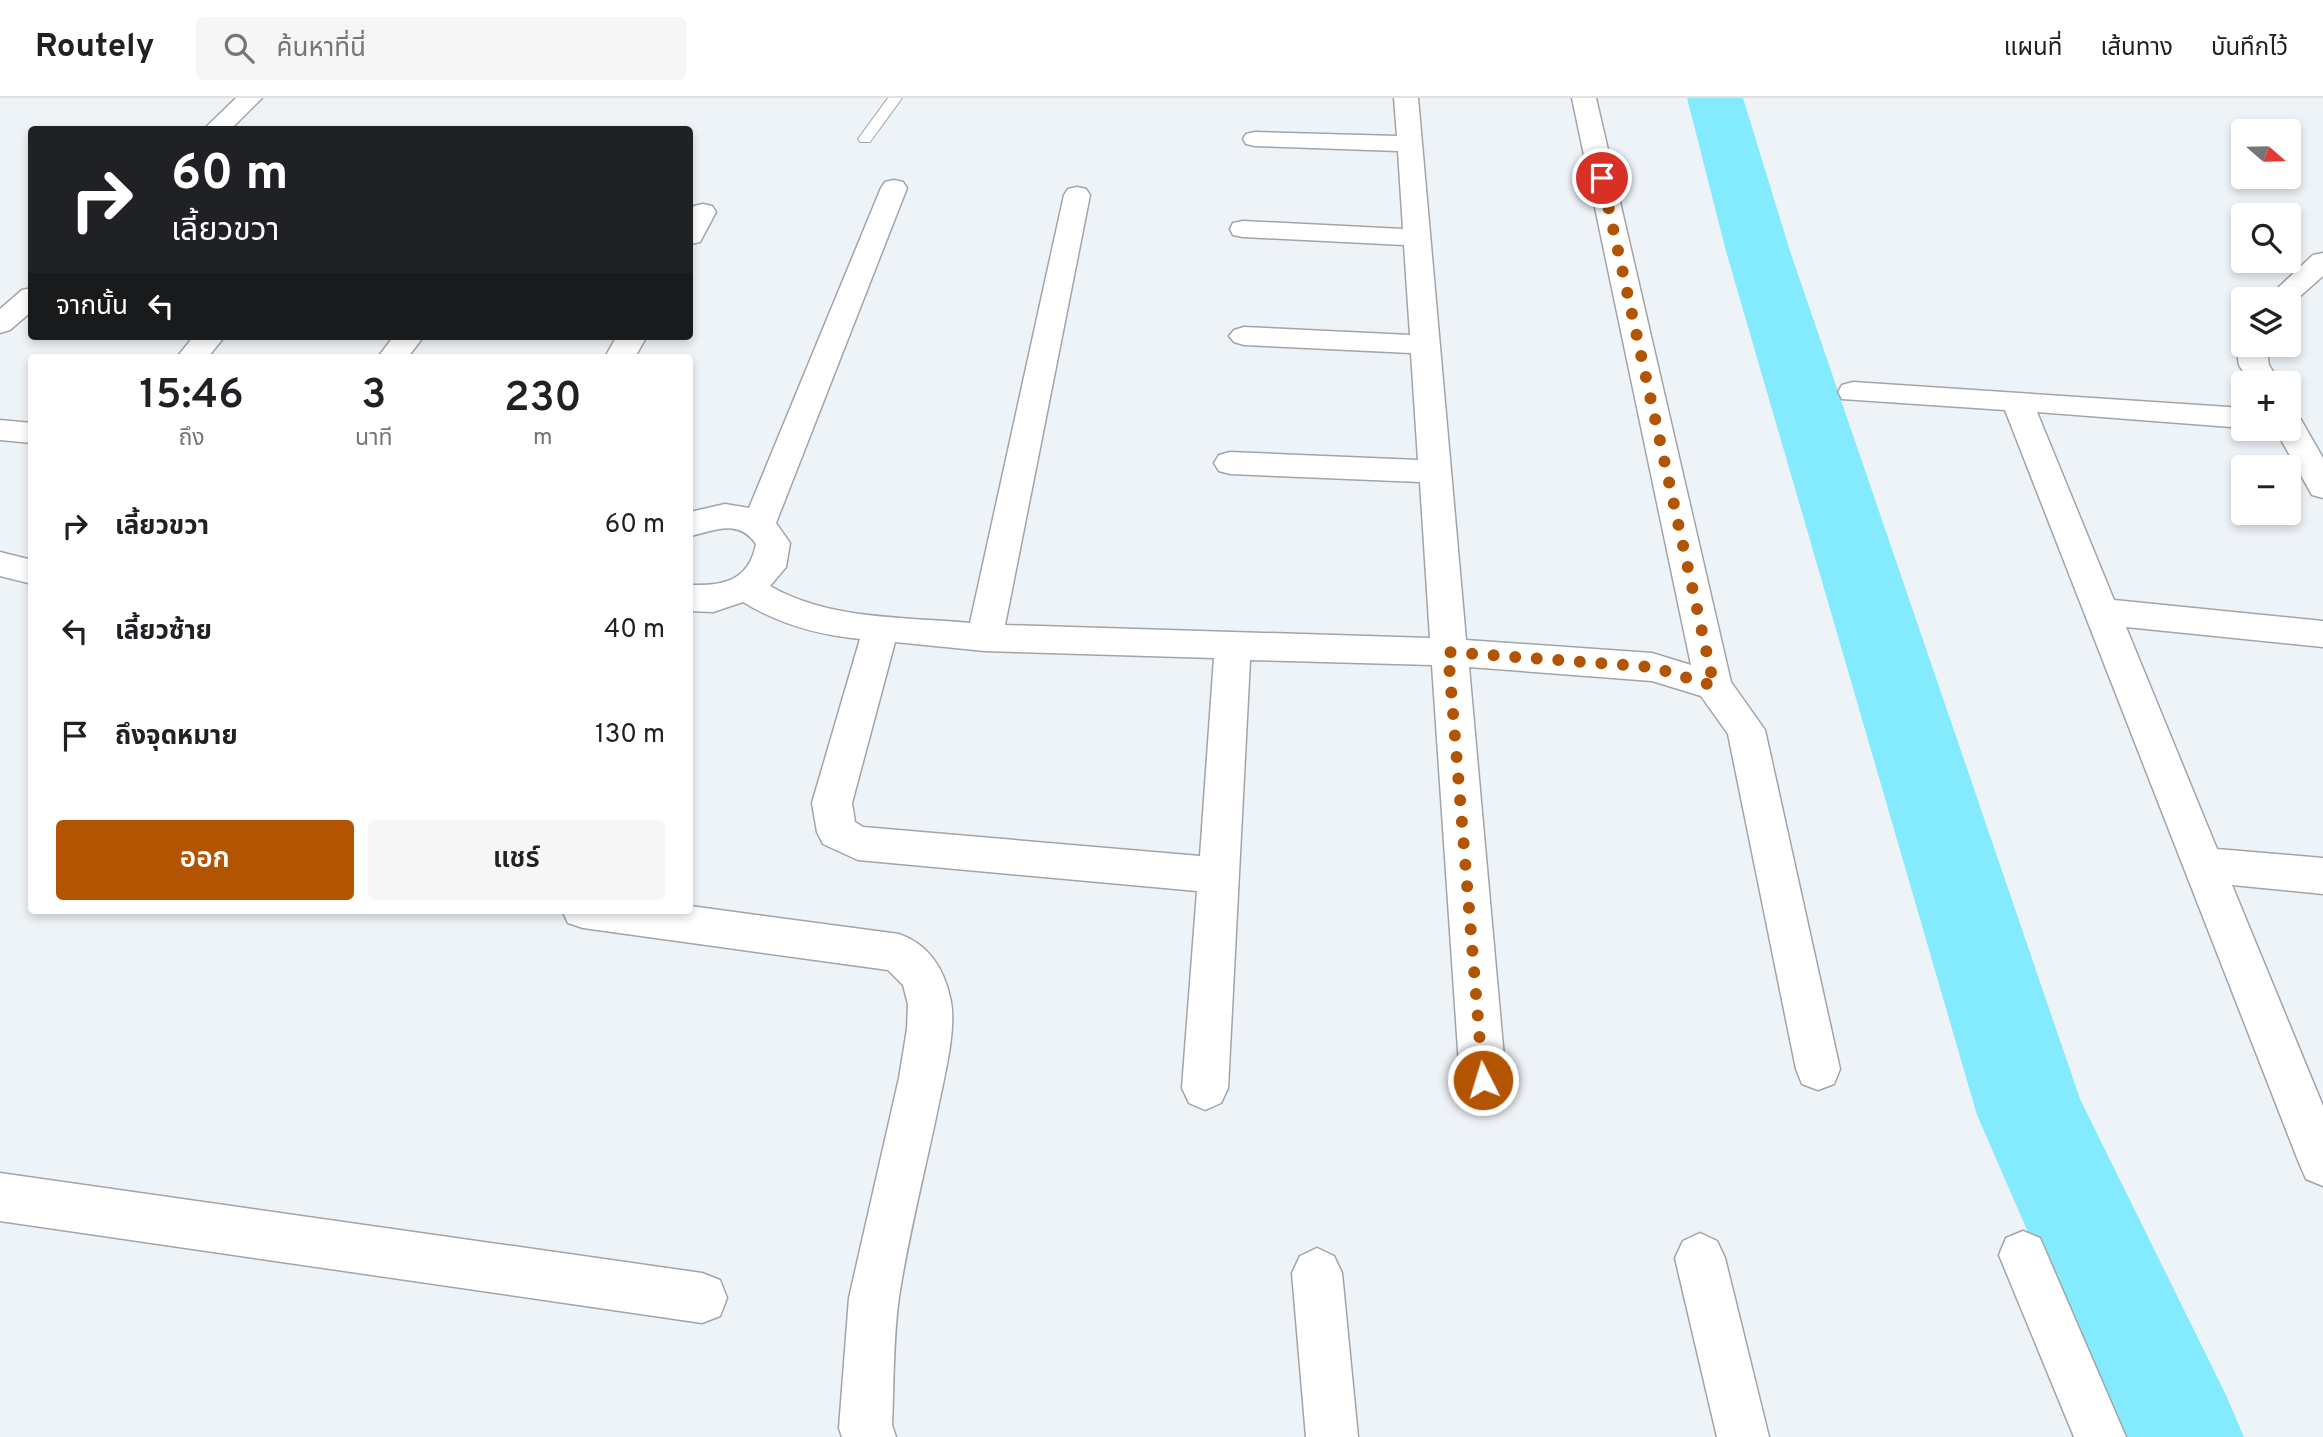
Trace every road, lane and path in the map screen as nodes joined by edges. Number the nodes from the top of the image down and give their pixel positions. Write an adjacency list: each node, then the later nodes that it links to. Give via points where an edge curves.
1 (250, 98): 5 (street)
2 (895, 98): 6 (lane)
3 (1406, 98): 8 (street)
4 (1584, 98): 46 (street)
5 (219, 126)
6 (865, 139)
7 (1255, 139): 8 (street)
8 (1410, 144): 14 (street)
9 (894, 188): 35 (street)
10 (1077, 195): 43 (street)
11 (703, 212): 13 (street)
12 (1243, 229): 14 (street)
13 (693, 230)
14 (1417, 238): 22 (street)
15 (2323, 261): 16 (street)
16 (2294, 287)
17 (28, 300): 18 (street)
18 (0, 324)
19 (1244, 336): 22 (street)
20 (206, 340): 23 (street)
21 (406, 340): 24 (street)
22 (1425, 345): 32 (street)
23 (194, 354)
24 (395, 354)
25 (1853, 393): 26 (street)
26 (2017, 401): 27 (street); 40 (street)
27 (2231, 417)
28 (0, 430): 29 (street)
29 (28, 433)
30 (2304, 439): 33 (street)
31 (1230, 463): 32 (street)
32 (1434, 472): 45 (street)
33 (2323, 487)
34 (693, 523): 35 (street, via 731,516)
35 (759, 524): 38 (street, via 773,543 769,567)
36 (0, 564): 37 (street)
37 (28, 571)
38 (746, 588): 39 (street, via 713,599); 41 (street, via 778,607 824,622)
39 (693, 598)
40 (2102, 611): 42 (street); 47 (street)
41 (881, 628): 43 (street); 48 (street, via 832,803 837,832 858,843)
42 (2323, 634)
43 (985, 638): 44 (street)
44 (1233, 646): 45 (street); 48 (street)
45 (1448, 652): 46 (street, via 1652,667); 52 (street)
46 (1714, 686): 51 (street, via 1746,730)
47 (2203, 865): 49 (street); 54 (street)
48 (1219, 875): 53 (street)
49 (2323, 876)
50 (612, 914): 60 (street, via 900,953 922,975 930,1004 922,1078 874,1298 865,1428)
51 (1818, 1069)
52 (1483, 1080)
53 (1205, 1088)
54 (2323, 1163)
55 (0, 1197): 59 (street)
56 (2023, 1255): 63 (street)
57 (1700, 1258): 62 (street)
58 (1317, 1273): 61 (street)
59 (702, 1298)
60 (870, 1437)
61 (1332, 1437)
62 (1742, 1437)
63 (2100, 1437)

